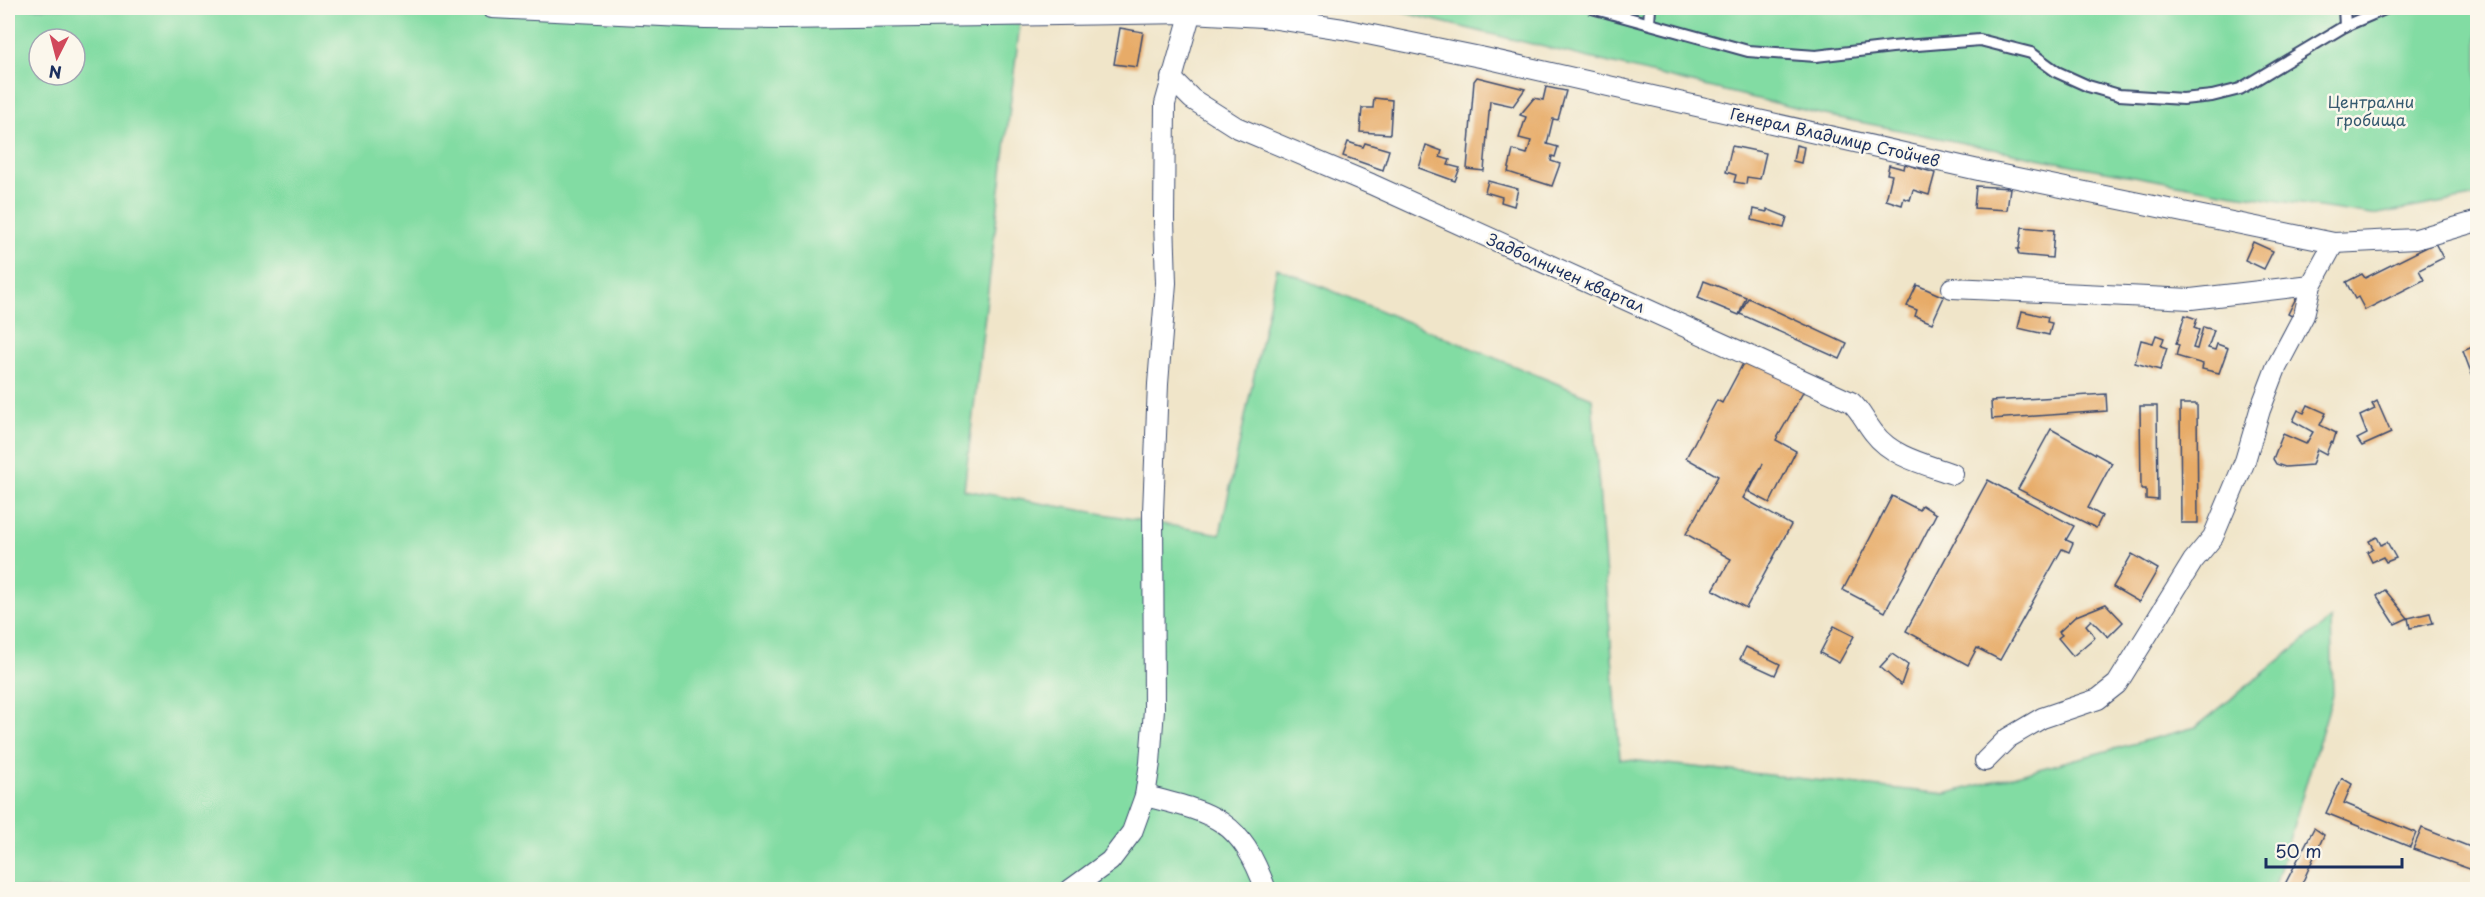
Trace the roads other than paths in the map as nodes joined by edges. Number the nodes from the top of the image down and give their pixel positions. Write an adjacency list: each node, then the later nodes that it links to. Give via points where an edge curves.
1 (492, 8): 7 (street, Генерал Владимир Стойчев, via 705,18)
2 (1592, 8): 8 (lane)
3 (1650, 8): 8 (lane)
4 (2344, 8): 9 (lane)
5 (2387, 8): 9 (lane)
6 (1192, 10): 7 (street, Генерал Владимир Стойчев); 10 (street); 12 (street, Генерал Владимир Стойчев, via 1354,31 1983,171)
7 (778, 13)
8 (1648, 23): 9 (lane, via 1748,51 1816,56 1980,40 2031,53 2057,72 2088,86 2119,95 2183,99 2240,89)
9 (2345, 26)
10 (1171, 78): 15 (street, Задболничен квартал, via 1192,99 1236,127 1371,184 1851,402 1893,451); 17 (street, via 1165,104 1166,283 1153,512 1154,709)
11 (2478, 221): 12 (street, Генерал Владимир Стойчев, via 2416,239)
12 (2334, 243): 13 (street)
13 (2311, 285): 14 (street, via 2191,299); 16 (street, via 2304,315 2276,368 2245,461 2213,537 2193,561 2117,684 2098,699 2042,718 2008,738)
14 (1952, 288)
15 (1953, 474)
16 (1985, 761)
17 (1145, 796): 18 (street, via 1132,832 1110,861); 19 (street, via 1217,818 1239,837)
18 (1070, 890)
19 (1266, 890)

